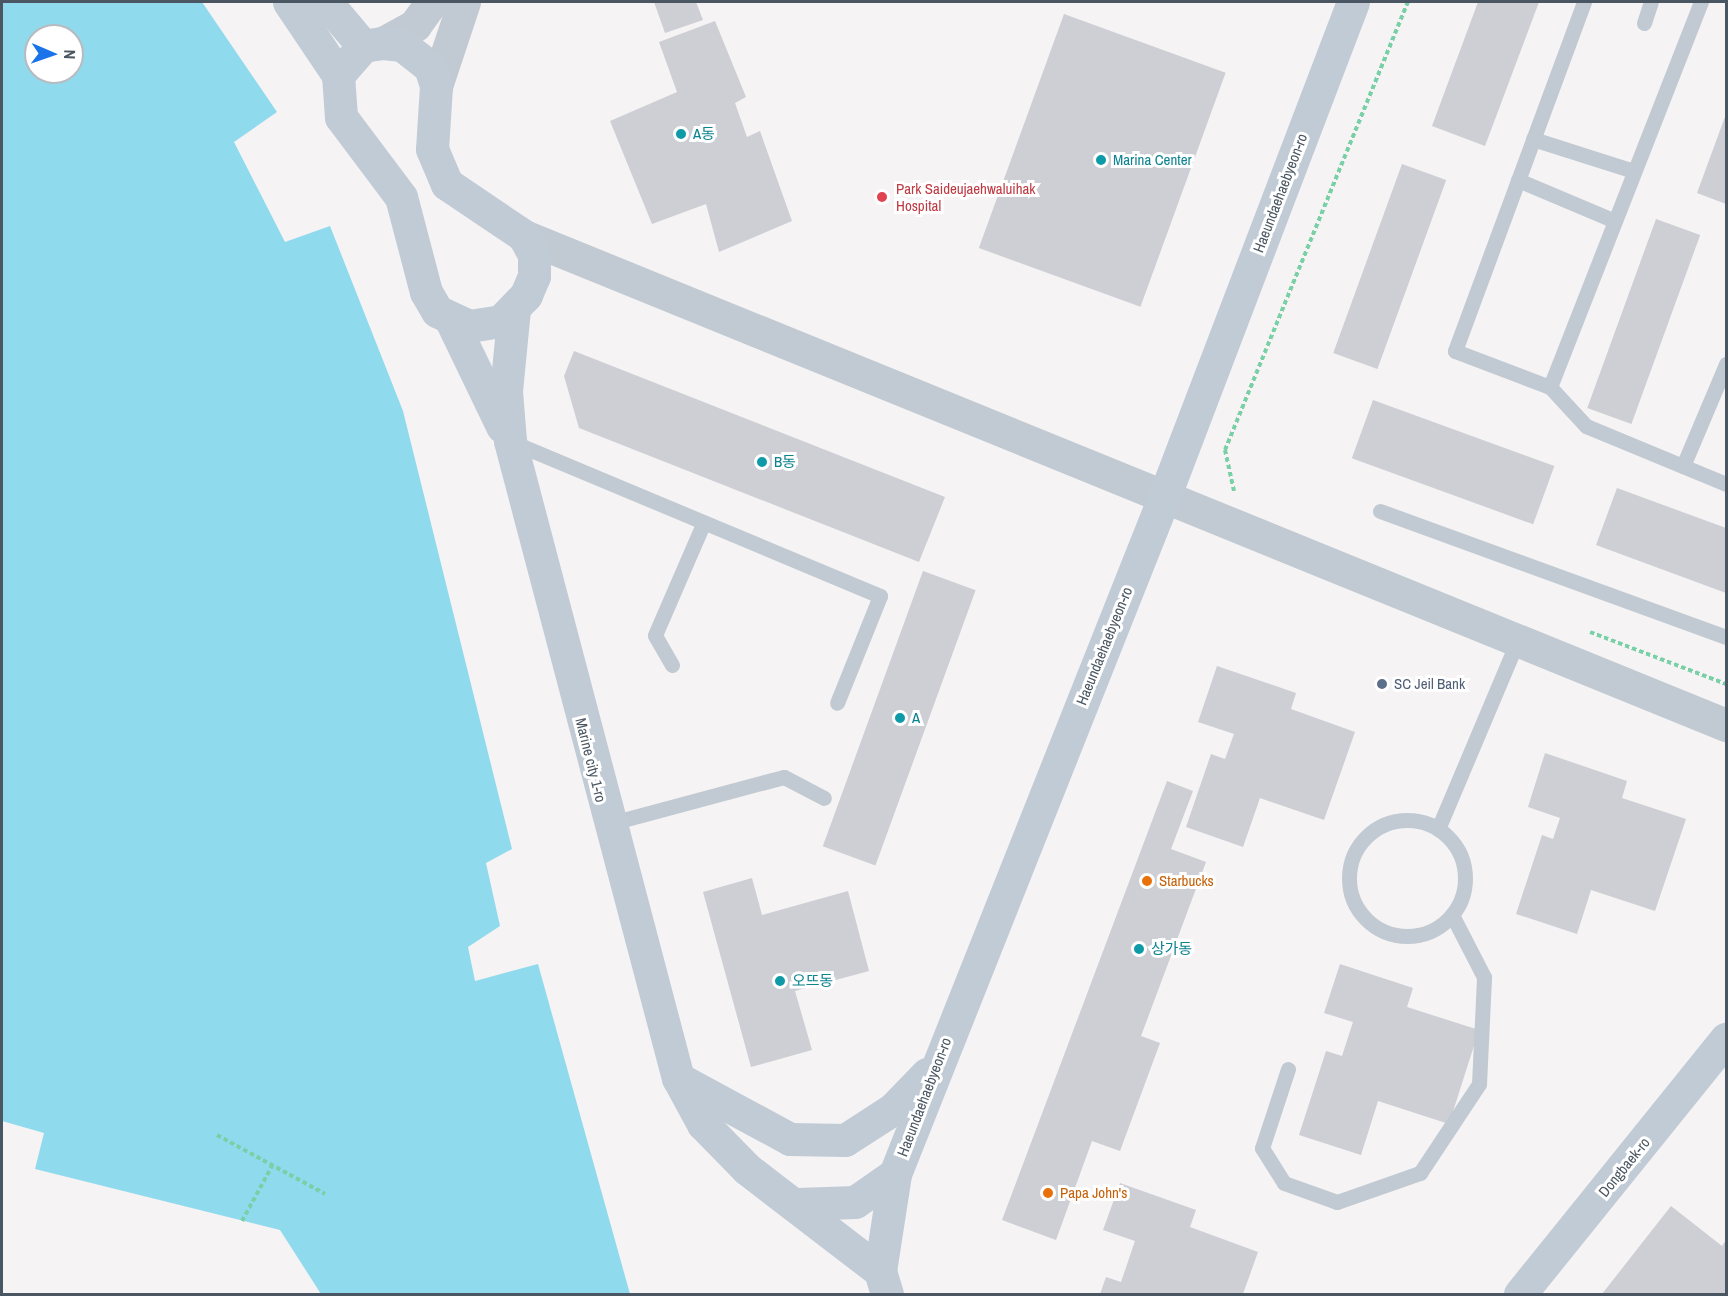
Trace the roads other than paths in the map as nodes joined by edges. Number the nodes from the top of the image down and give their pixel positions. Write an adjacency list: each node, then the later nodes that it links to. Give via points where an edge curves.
1 (289, 2): 11 (main road)
2 (326, 2): 10 (main road)
3 (432, 2): 10 (street, via 415,24)
4 (464, 2): 12 (street)
5 (1353, 2): 27 (main road, Haeundaehaebyeon-ro)
6 (1584, 2): 13 (lane)
7 (1651, 2): 9 (lane)
8 (1701, 2): 14 (lane)
9 (1644, 23)
10 (373, 45): 11 (main road); 12 (main road, via 418,54)
11 (338, 75): 21 (main road, Marine city 1-ro, via 341,117 401,197 426,292 437,311)
12 (436, 86): 17 (main road, via 432,148 447,184)
13 (1533, 139): 14 (lane); 15 (lane)
14 (1634, 171): 16 (lane)
15 (1518, 180): 16 (lane); 23 (lane, via 1455,351)
16 (1615, 221): 23 (lane)
17 (524, 236): 18 (street); 19 (main road, via 534,255)
18 (588, 259): 19 (street, via 561,261); 27 (street)
19 (534, 276): 20 (main road)
20 (514, 309): 21 (main road, via 486,326); 24 (main road, Marine city 1-ro, via 506,391)
21 (451, 320): 24 (main road, Marine city 1-ro)
22 (1726, 364): 25 (lane)
23 (1550, 387): 25 (lane, via 1586,426)
24 (510, 441): 29 (lane); 36 (main road, Marine city 1-ro)
25 (1683, 466): 26 (lane)
26 (1726, 484)
27 (1163, 500): 31 (street); 40 (main road, Haeundaehaebyeon-ro)
28 (1380, 511): 30 (lane)
29 (703, 524): 32 (lane, via 655,634); 33 (lane, via 880,596)
30 (1726, 637)
31 (1517, 642): 34 (street); 37 (lane)
32 (672, 666)
33 (837, 703)
34 (1726, 725)
35 (824, 798): 36 (lane, via 784,777)
36 (608, 824): 42 (main road, Marine city 1-ro)
37 (1438, 829): 38 (lane, via 1453,842 1466,879); 38 (lane, via 1421,821 1383,824 1355,850 1349,888 1367,921 1383,932 1421,935)
38 (1452, 915): 41 (lane, via 1484,977 1479,1084 1420,1173 1336,1202 1284,1183 1262,1148)
39 (1726, 1039): 46 (main road, Dongbaek-ro)
40 (935, 1066): 42 (main road, via 893,1109 845,1140 790,1139); 43 (main road, Haeundaehaebyeon-ro)
41 (1288, 1069)
42 (678, 1078): 44 (main road, Marine city 1-ro, via 703,1124 747,1169)
43 (895, 1174): 44 (main road, via 855,1202); 45 (main road, Haeundaehaebyeon-ro)
44 (798, 1204): 45 (main road, Marine city 1-ro)
45 (883, 1283)
46 (1520, 1294)

